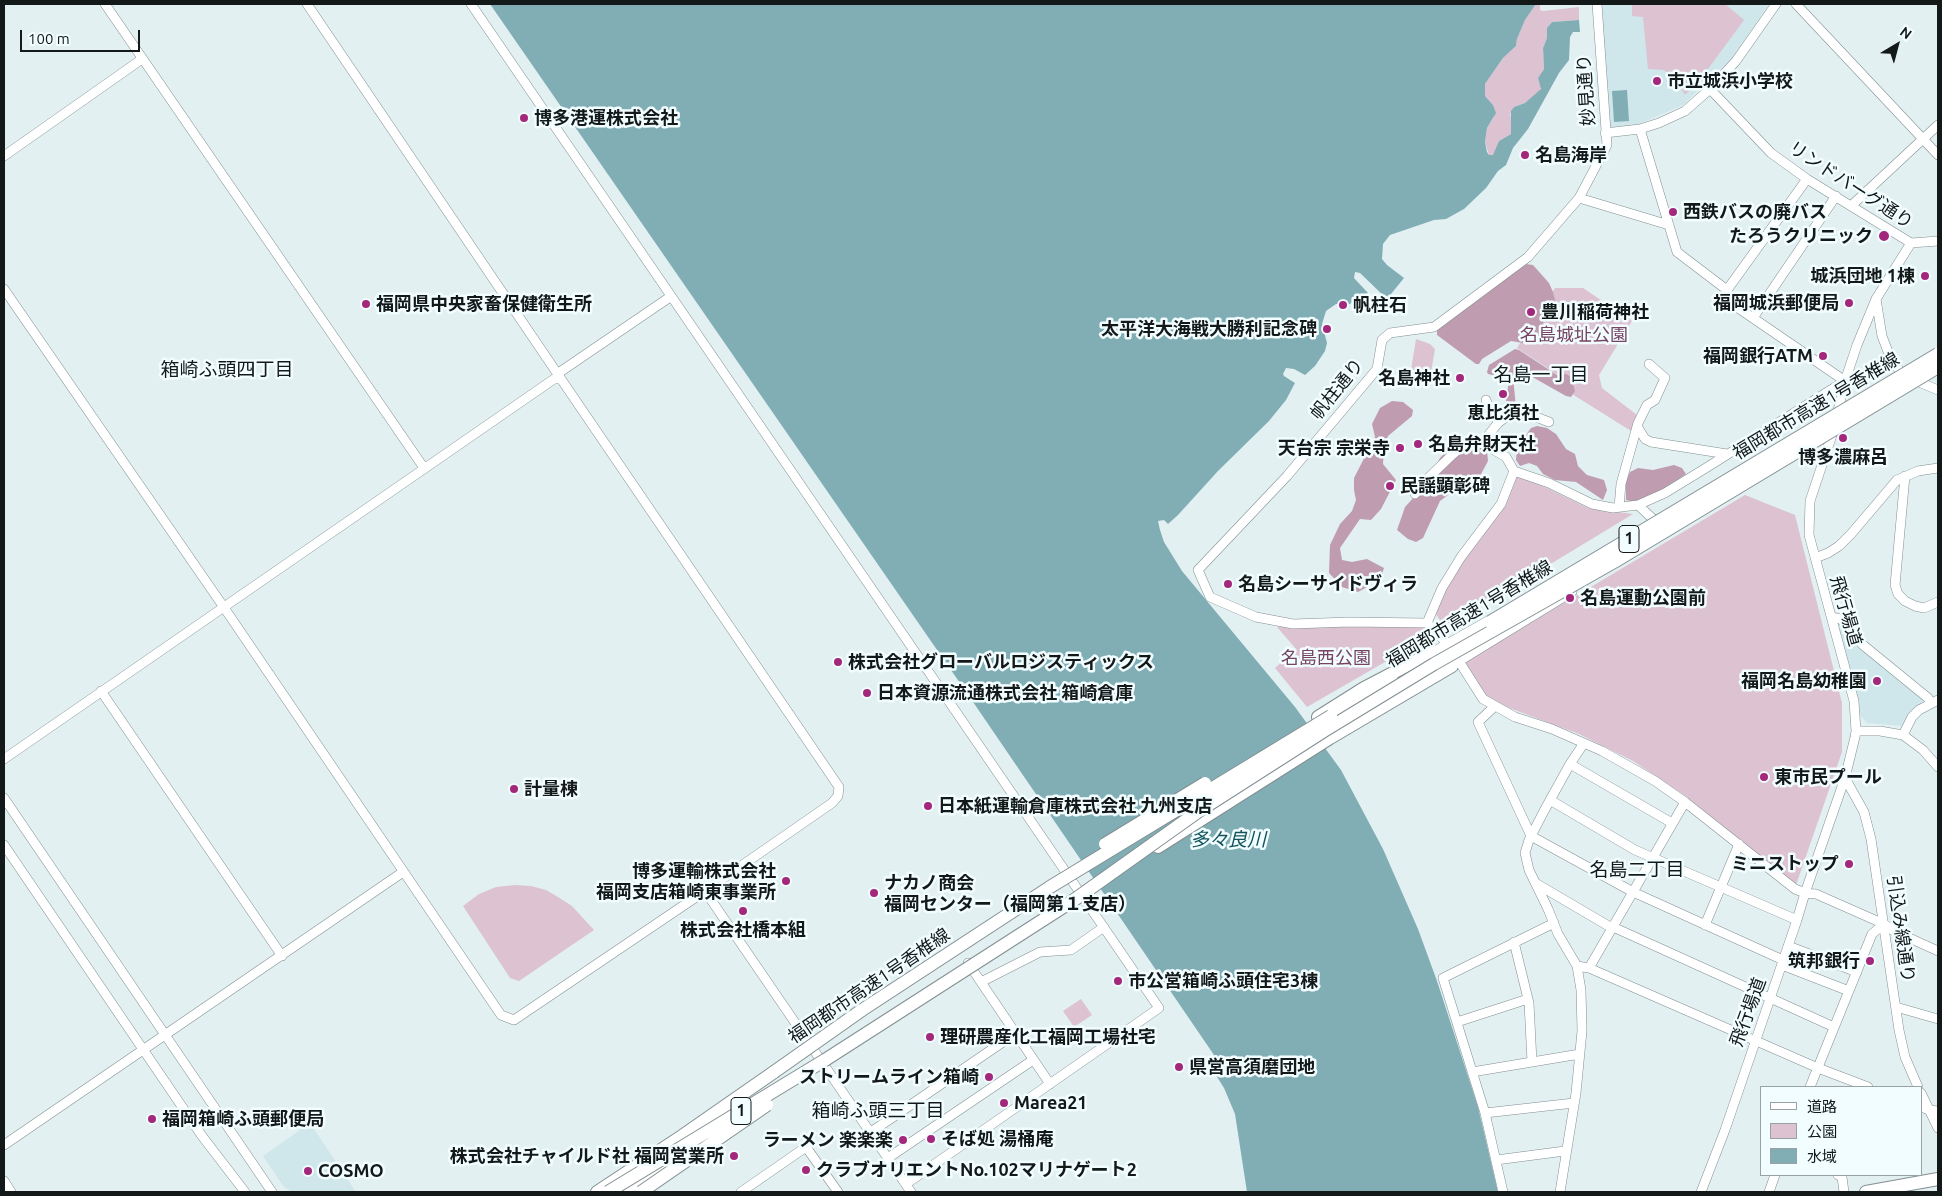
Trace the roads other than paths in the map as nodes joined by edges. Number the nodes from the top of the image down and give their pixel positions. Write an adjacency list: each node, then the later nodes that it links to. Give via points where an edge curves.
1 (105, 4): 7 (street)
2 (307, 4): 31 (street)
3 (470, 4): 24 (street)
4 (1597, 4): 11 (street, 妙見通り)
5 (1776, 4): 8 (street, via 1736,61)
6 (1796, 4): 12 (street)
7 (142, 59): 14 (street); 43 (street)
8 (1710, 89): 10 (street, via 1685,111); 15 (street, リンドバーグ通り, via 1772,153)
9 (1938, 125): 12 (street)
10 (1640, 129): 11 (street); 19 (street)
11 (1605, 133): 17 (street, 妙見通り, via 1607,145)
12 (1924, 139): 13 (street); 18 (street)
13 (1938, 154)
14 (4, 156)
15 (1807, 179): 16 (street, リンドバーグ通り); 23 (street)
16 (1836, 196): 18 (street, リンドバーグ通り); 26 (street)
17 (1579, 198): 19 (street); 56 (street, 帆柱通り, via 1528,257 1434,327 1390,333 1382,340 1377,368 1288,476 1198,570 1210,597 1256,617 1293,624 1349,618)
18 (1851, 206): 21 (street, リンドバーグ通り)
19 (1669, 225): 23 (street, via 1677,252)
20 (1938, 240): 21 (street)
21 (1911, 243): 25 (street, 飛行場道)
22 (4, 289): 54 (street)
23 (1727, 290): 26 (street, via 1730,303)
24 (670, 297): 31 (street); 93 (street)
25 (1876, 299): 30 (street, via 1882,336 1892,362); 33 (street, 飛行場道)
26 (1753, 318): 33 (street)
27 (1938, 353): 30 (street); 82 (highway, 福岡都市高速1号香椎線 / 1, bridge)
28 (1649, 364): 39 (street, via 1666,378 1655,400 1646,405)
29 (1938, 367): 32 (street); 85 (highway, 福岡都市高速1号香椎線 / 1, bridge, via 1614,562 1324,730 1199,811)
30 (1900, 372): 32 (street); 36 (street)
31 (559, 376): 43 (street); 84 (street, via 839,787 838,796 832,803)
32 (1914, 380): 34 (street); 40 (street, via 1899,393)
33 (1845, 381): 36 (street, 飛行場道); 42 (street)
34 (1937, 390)
35 (1486, 400): 37 (street)
36 (1839, 407): 40 (street, 飛行場道); 50 (street)
37 (1499, 422): 38 (street, via 1513,413 1523,412); 41 (street)
38 (1549, 422)
39 (1637, 426): 42 (street, via 1651,442); 49 (street)
40 (1833, 432): 51 (street); 52 (street, 飛行場道, via 1810,501 1809,534)
41 (1482, 444): 45 (street, via 1506,456); 47 (street, via 1460,448)
42 (1727, 454): 48 (street, via 1665,493)
43 (424, 468): 54 (street)
44 (1938, 468): 46 (street)
45 (1514, 471): 49 (street, via 1549,482 1592,504); 56 (street, via 1501,504 1461,557)
46 (1905, 476): 52 (street, via 1897,480 1839,546); 53 (street, via 1895,586 1898,594 1915,606 1924,608)
47 (1416, 494)
48 (1638, 505): 49 (street); 50 (street)
49 (1619, 507)
50 (1653, 519): 51 (street); 57 (street)
51 (1665, 537): 59 (street)
52 (1815, 558): 55 (street, 飛行場道)
53 (1938, 602)
54 (223, 606): 60 (street); 79 (street)
55 (1831, 618): 61 (street, via 1841,619 1863,645); 64 (street, 飛行場道, via 1854,702)
56 (1426, 623): 57 (street)
57 (1448, 644): 58 (street); 59 (street)
58 (1431, 653): 63 (highway, via 1364,688)
59 (1455, 664): 62 (street, via 1483,699); 63 (highway)
60 (100, 691): 67 (street); 98 (street)
61 (1934, 701): 65 (street, via 1912,717)
62 (1495, 706): 66 (street); 75 (street, via 1478,722)
63 (1324, 728): 82 (highway, bridge, via 1169,804 1087,856); 85 (highway, bridge)
64 (1856, 731): 65 (street); 70 (street, 飛行場道)
65 (1904, 735): 69 (street)
66 (1584, 743): 68 (street); 73 (street, via 1655,781)
67 (4, 759)
68 (1570, 764): 72 (street); 74 (street)
69 (1938, 767)
70 (1845, 778): 87 (street, 飛行場道); 92 (street, 引込み線通り, via 1864,812)
71 (4, 798): 114 (street)
72 (1550, 800): 75 (street); 78 (street, via 1635,850)
73 (1685, 802): 74 (street); 76 (street)
74 (1672, 823): 78 (street)
75 (1531, 836): 80 (street, via 1525,854); 86 (street)
76 (1739, 844): 83 (street); 87 (street, via 1795,889)
77 (4, 845): 117 (street)
78 (1653, 857): 83 (street); 86 (street)
79 (403, 872): 84 (street, via 500,1014 514,1020); 98 (street)
80 (1536, 884): 90 (street); 94 (street)
81 (1064, 886): 116 (street)
82 (1050, 887): 123 (highway, 福岡都市高速1号香椎線 / 1, bridge)
83 (1721, 887): 89 (street); 91 (street)
84 (705, 891): 116 (street)
85 (1089, 891): 112 (highway, 福岡都市高速1号香椎線 / 1, bridge)
86 (1633, 892): 91 (street); 94 (street)
87 (1805, 893): 89 (street, 飛行場道); 92 (street, via 1816,894)
88 (1072, 897): 100 (street)
89 (1797, 920): 96 (street, 飛行場道)
90 (1554, 923): 95 (street); 101 (street)
91 (1705, 924): 99 (street)
92 (1884, 924): 97 (street); 103 (street, via 1872,934); 108 (street, 引込み線通り)
93 (1104, 927): 104 (street, via 1071,950 1040,952); 125 (street, via 1159,1008)
94 (1612, 928): 102 (street); 107 (street)
95 (1514, 942): 106 (street); 110 (street, via 1443,978)
96 (1788, 946): 99 (street, 飛行場道); 103 (street)
97 (1938, 950)
98 (282, 956): 114 (street)
99 (1783, 962): 105 (street); 107 (street, 飛行場道)
100 (968, 963): 104 (street); 119 (street)
101 (1577, 966): 102 (street); 118 (street, via 1581,990)
102 (1589, 968): 115 (street)
103 (1857, 972): 105 (street)
104 (981, 982): 113 (street)
105 (1849, 991): 111 (street)
106 (1528, 999): 110 (street); 121 (street)
107 (1770, 999): 111 (street); 115 (street, 飛行場道)
108 (1896, 1007): 109 (street); 128 (street, 引込み線通り, via 1905,1057)
109 (1938, 1018)
110 (1457, 1022): 124 (street)
111 (1834, 1026): 122 (street)
112 (873, 1030): 148 (highway, 福岡都市高速1号香椎線 / 1, bridge); 150 (highway, bridge)
113 (1016, 1033): 120 (street); 134 (street)
114 (165, 1036): 117 (street); 146 (street)
115 (1755, 1040): 122 (street); 156 (street, 飛行場道)
116 (813, 1048): 119 (street); 147 (street, via 758,1080)
117 (142, 1049): 135 (street); 145 (street)
118 (1580, 1054): 121 (street); 130 (street)
119 (821, 1059): 134 (street); 149 (street)
120 (1033, 1060): 125 (street); 137 (street)
121 (1532, 1062): 124 (street)
122 (1818, 1068): 126 (street); 127 (street)
123 (774, 1072): 147 (highway, 福岡都市高速1号香椎線 / 1); 149 (highway, bridge, via 757,1099)
124 (1472, 1072): 132 (street)
125 (1050, 1084): 143 (street)
126 (1810, 1086)
127 (1864, 1086)
128 (1918, 1086)
129 (1922, 1095): 131 (street)
130 (1574, 1103): 132 (street); 136 (street)
131 (1929, 1109): 133 (street)
132 (1485, 1113): 138 (street)
133 (1938, 1128)
134 (871, 1132): 137 (street)
135 (4, 1144)
136 (1565, 1151): 138 (street); 155 (street)
137 (888, 1158): 143 (street)
138 (1496, 1160): 154 (street)
139 (1776, 1176): 157 (street)
140 (1840, 1176): 158 (street)
141 (1938, 1179): 159 (highway)
142 (4, 1181): 144 (street)
143 (906, 1184): 153 (street)
144 (11, 1192)
145 (245, 1192)
146 (272, 1192)
147 (595, 1192)
148 (608, 1192)
149 (623, 1192)
150 (641, 1192)
151 (741, 1192): 152 (street, via 806,1147)
152 (838, 1192)
153 (912, 1192)
154 (1503, 1192)
155 (1560, 1192)
156 (1701, 1192)
157 (1769, 1192)
158 (1844, 1192)
159 (1866, 1192)

